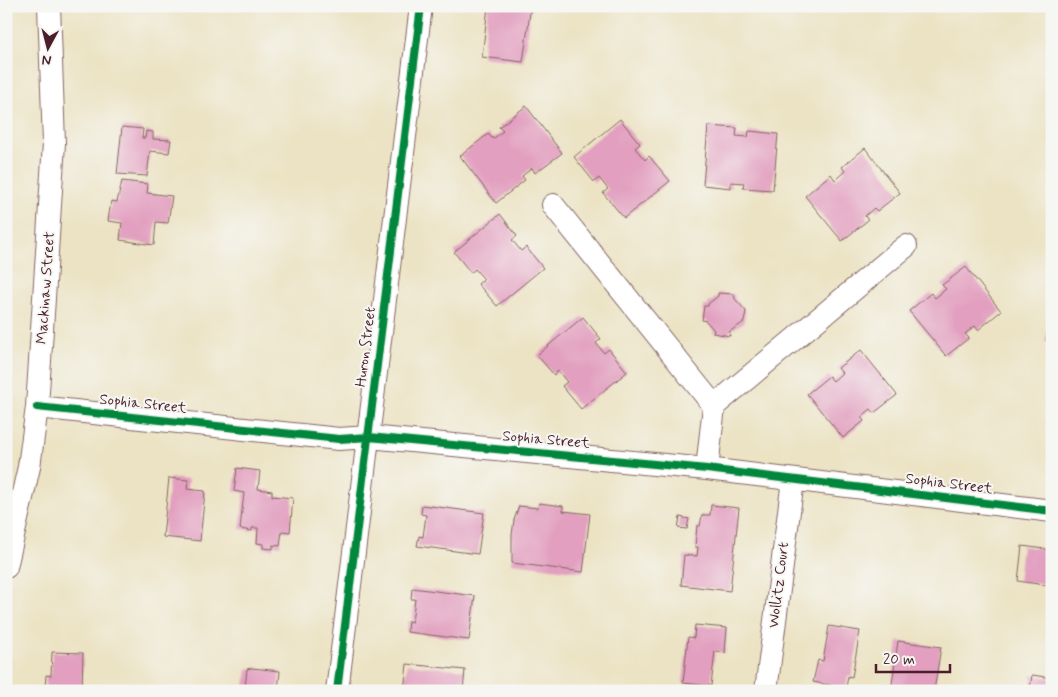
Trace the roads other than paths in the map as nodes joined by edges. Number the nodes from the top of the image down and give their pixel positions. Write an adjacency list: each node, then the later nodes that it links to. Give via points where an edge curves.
1 (48, 6): 6 (street, Mackinaw Street, via 54,143)
2 (421, 6): 7 (street, Huron Street)
3 (553, 205): 5 (street)
4 (906, 246): 5 (street)
5 (714, 406): 8 (street)
6 (38, 407): 7 (street, Sophia Street, via 339,439); 11 (street, Mackinaw Street, via 29,467)
7 (368, 437): 8 (street, Sophia Street); 12 (street, Huron Street)
8 (707, 469): 9 (street, Sophia Street)
9 (793, 480): 10 (street, Sophia Street); 13 (street, Wollitz Court)
10 (1052, 511)
11 (6, 567)
12 (338, 691)
13 (766, 691)

